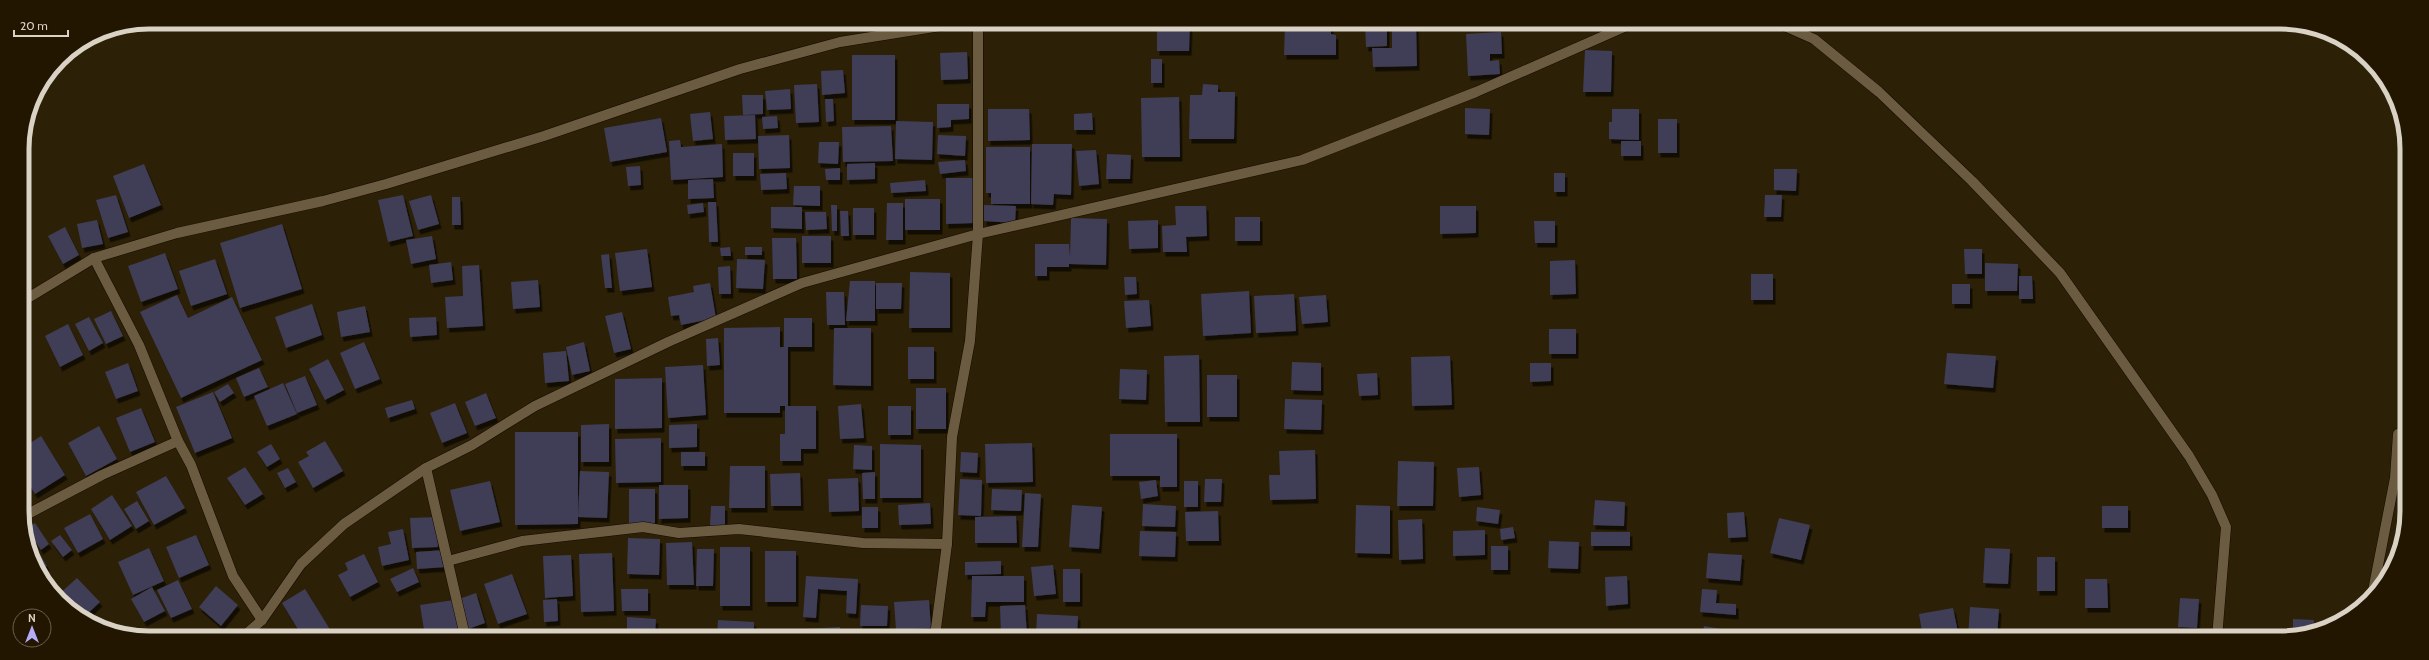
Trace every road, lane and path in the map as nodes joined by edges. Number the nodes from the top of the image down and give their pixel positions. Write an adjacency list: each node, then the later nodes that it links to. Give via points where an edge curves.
1 (921, 29): 6 (street, via 840,42 748,67 537,138 386,184 323,201 177,232)
2 (978, 29): 5 (street)
3 (1620, 29): 5 (street, via 1469,95 1302,160)
4 (1792, 29): 19 (street, via 1814,38 1879,92 1972,181 2060,273 2189,456 2212,495 2226,527)
5 (978, 234): 10 (street, via 802,283 668,342 535,406 472,445); 12 (street, via 970,341 952,437)
6 (94, 258): 7 (street); 9 (street, via 139,345)
7 (29, 297)
8 (2398, 434): 14 (street, via 2396,478)
9 (178, 442): 11 (street, via 102,475); 15 (street, via 191,465 233,576)
10 (426, 468): 13 (street); 15 (street, via 344,524 301,564)
11 (29, 513)
12 (947, 544): 13 (street, via 863,543 739,529 679,533 643,527 522,541); 18 (street)
13 (448, 561): 17 (street)
14 (2374, 584)
15 (262, 620): 16 (street)
16 (250, 631)
17 (464, 631)
18 (936, 631)
19 (2218, 631)

